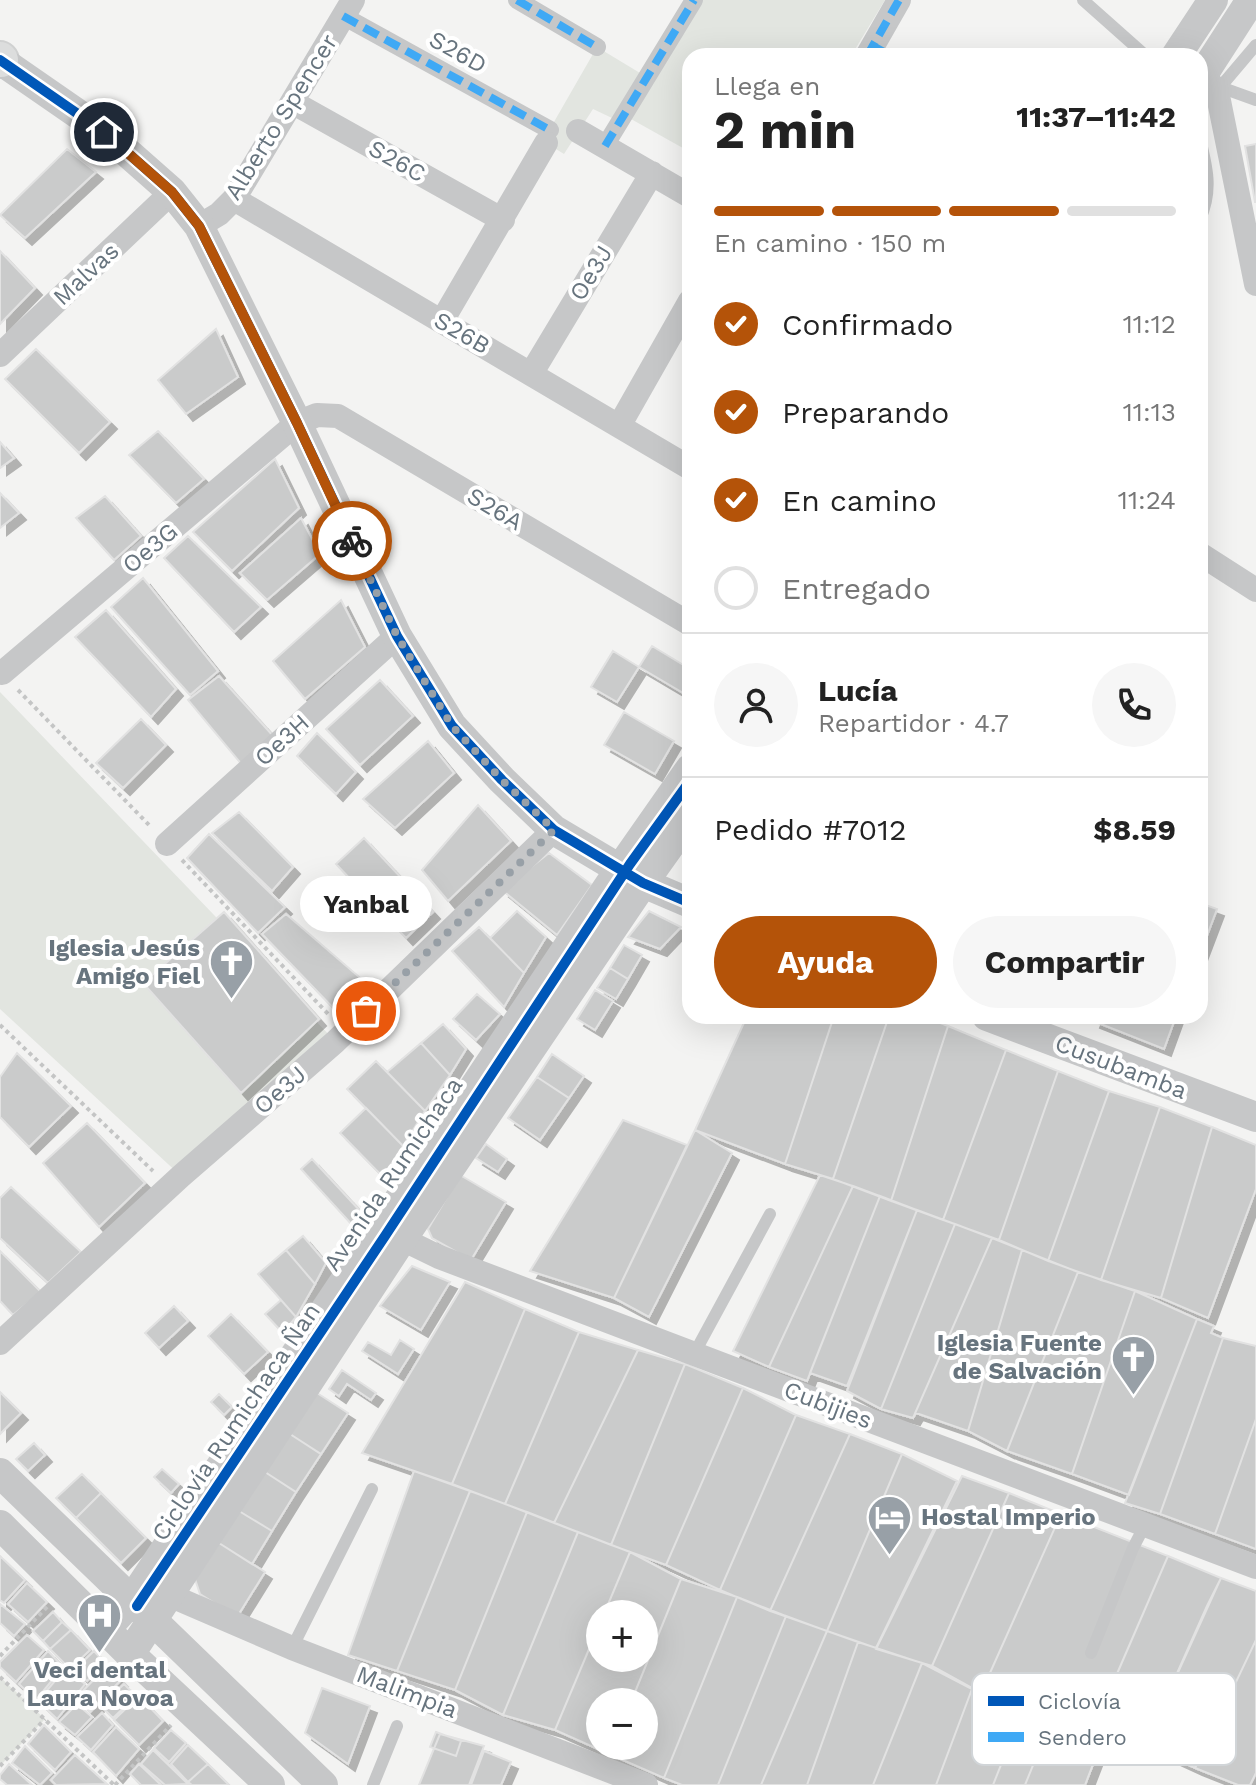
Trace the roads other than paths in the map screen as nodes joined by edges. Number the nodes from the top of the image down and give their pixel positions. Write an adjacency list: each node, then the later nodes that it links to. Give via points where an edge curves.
1 (517, 0): 9 (street)
2 (694, 0): 19 (street)
3 (899, 0): 10 (street)
4 (1083, 0): 11 (lane)
5 (1213, 0): 12 (street)
6 (1251, 0): 14 (street)
7 (348, 8): 16 (street, Alberto Spencer); 18 (street, S26D)
8 (1256, 45): 14 (lane)
9 (597, 47)
10 (879, 48)
11 (1137, 48)
12 (1181, 48)
13 (0, 60): 22 (street, via 104,132)
14 (1209, 84): 15 (lane); 26 (street)
15 (1256, 100)
16 (292, 102): 23 (street, Alberto Spencer); 24 (street, S26C)
17 (578, 131): 19 (street)
18 (548, 136): 24 (street)
19 (605, 146): 20 (street)
20 (652, 173): 21 (street); 31 (street, Oe3J)
21 (682, 191)
22 (172, 192): 25 (street); 30 (street, Malvas)
23 (234, 199): 25 (street, Alberto Spencer); 29 (street, S26B)
24 (503, 220): 29 (street)
25 (199, 226): 32 (street)
26 (1253, 253): 27 (street)
27 (1256, 284)
28 (682, 315): 33 (street)
29 (442, 321): 31 (street, S26B)
30 (0, 355)
31 (531, 374): 33 (street, S26B)
32 (297, 423): 37 (street, S26A, via 317,415 338,416); 38 (street); 39 (street, Oe3G)
33 (619, 426): 34 (street, S26B)
34 (682, 463)
35 (1208, 559): 36 (street)
36 (1256, 590)
37 (682, 619)
38 (397, 636): 42 (street, via 452,726); 43 (street, Oe3H)
39 (2, 673)
40 (682, 784): 44 (street, Avenida Rumichaca)
41 (682, 825): 44 (street, Avenida Rumichaca)
42 (554, 830): 44 (street); 50 (street, Oe3J, via 345,1032)
43 (167, 844)
44 (632, 876): 45 (street); 49 (street, Avenida Rumichaca); 58 (street, Avenida Rumichaca)
45 (682, 899)
46 (1008, 1024): 47 (street, Cusubamba)
47 (1256, 1117)
48 (770, 1214): 51 (lane)
49 (402, 1239): 51 (street, Cubijies); 57 (street, Avenida Rumichaca)
50 (0, 1343)
51 (694, 1354): 55 (street, Cubijies)
52 (0, 1473): 58 (street)
53 (372, 1489): 60 (lane)
54 (0, 1525): 59 (street)
55 (1145, 1525): 56 (street, Cubijies); 61 (lane)
56 (1256, 1567)
57 (169, 1595): 58 (street, Avenida Rumichaca); 60 (street, Malimpia)
58 (142, 1611): 59 (street, Avenida Rumichaca); 62 (street, Avenida Rumichaca); 65 (street)
59 (105, 1630): 62 (street)
60 (292, 1648): 67 (street, Malimpia)
61 (1091, 1653)
62 (130, 1654): 64 (street)
63 (397, 1726): 66 (lane)
64 (270, 1785)
65 (323, 1785)
66 (373, 1785)
67 (646, 1785)

